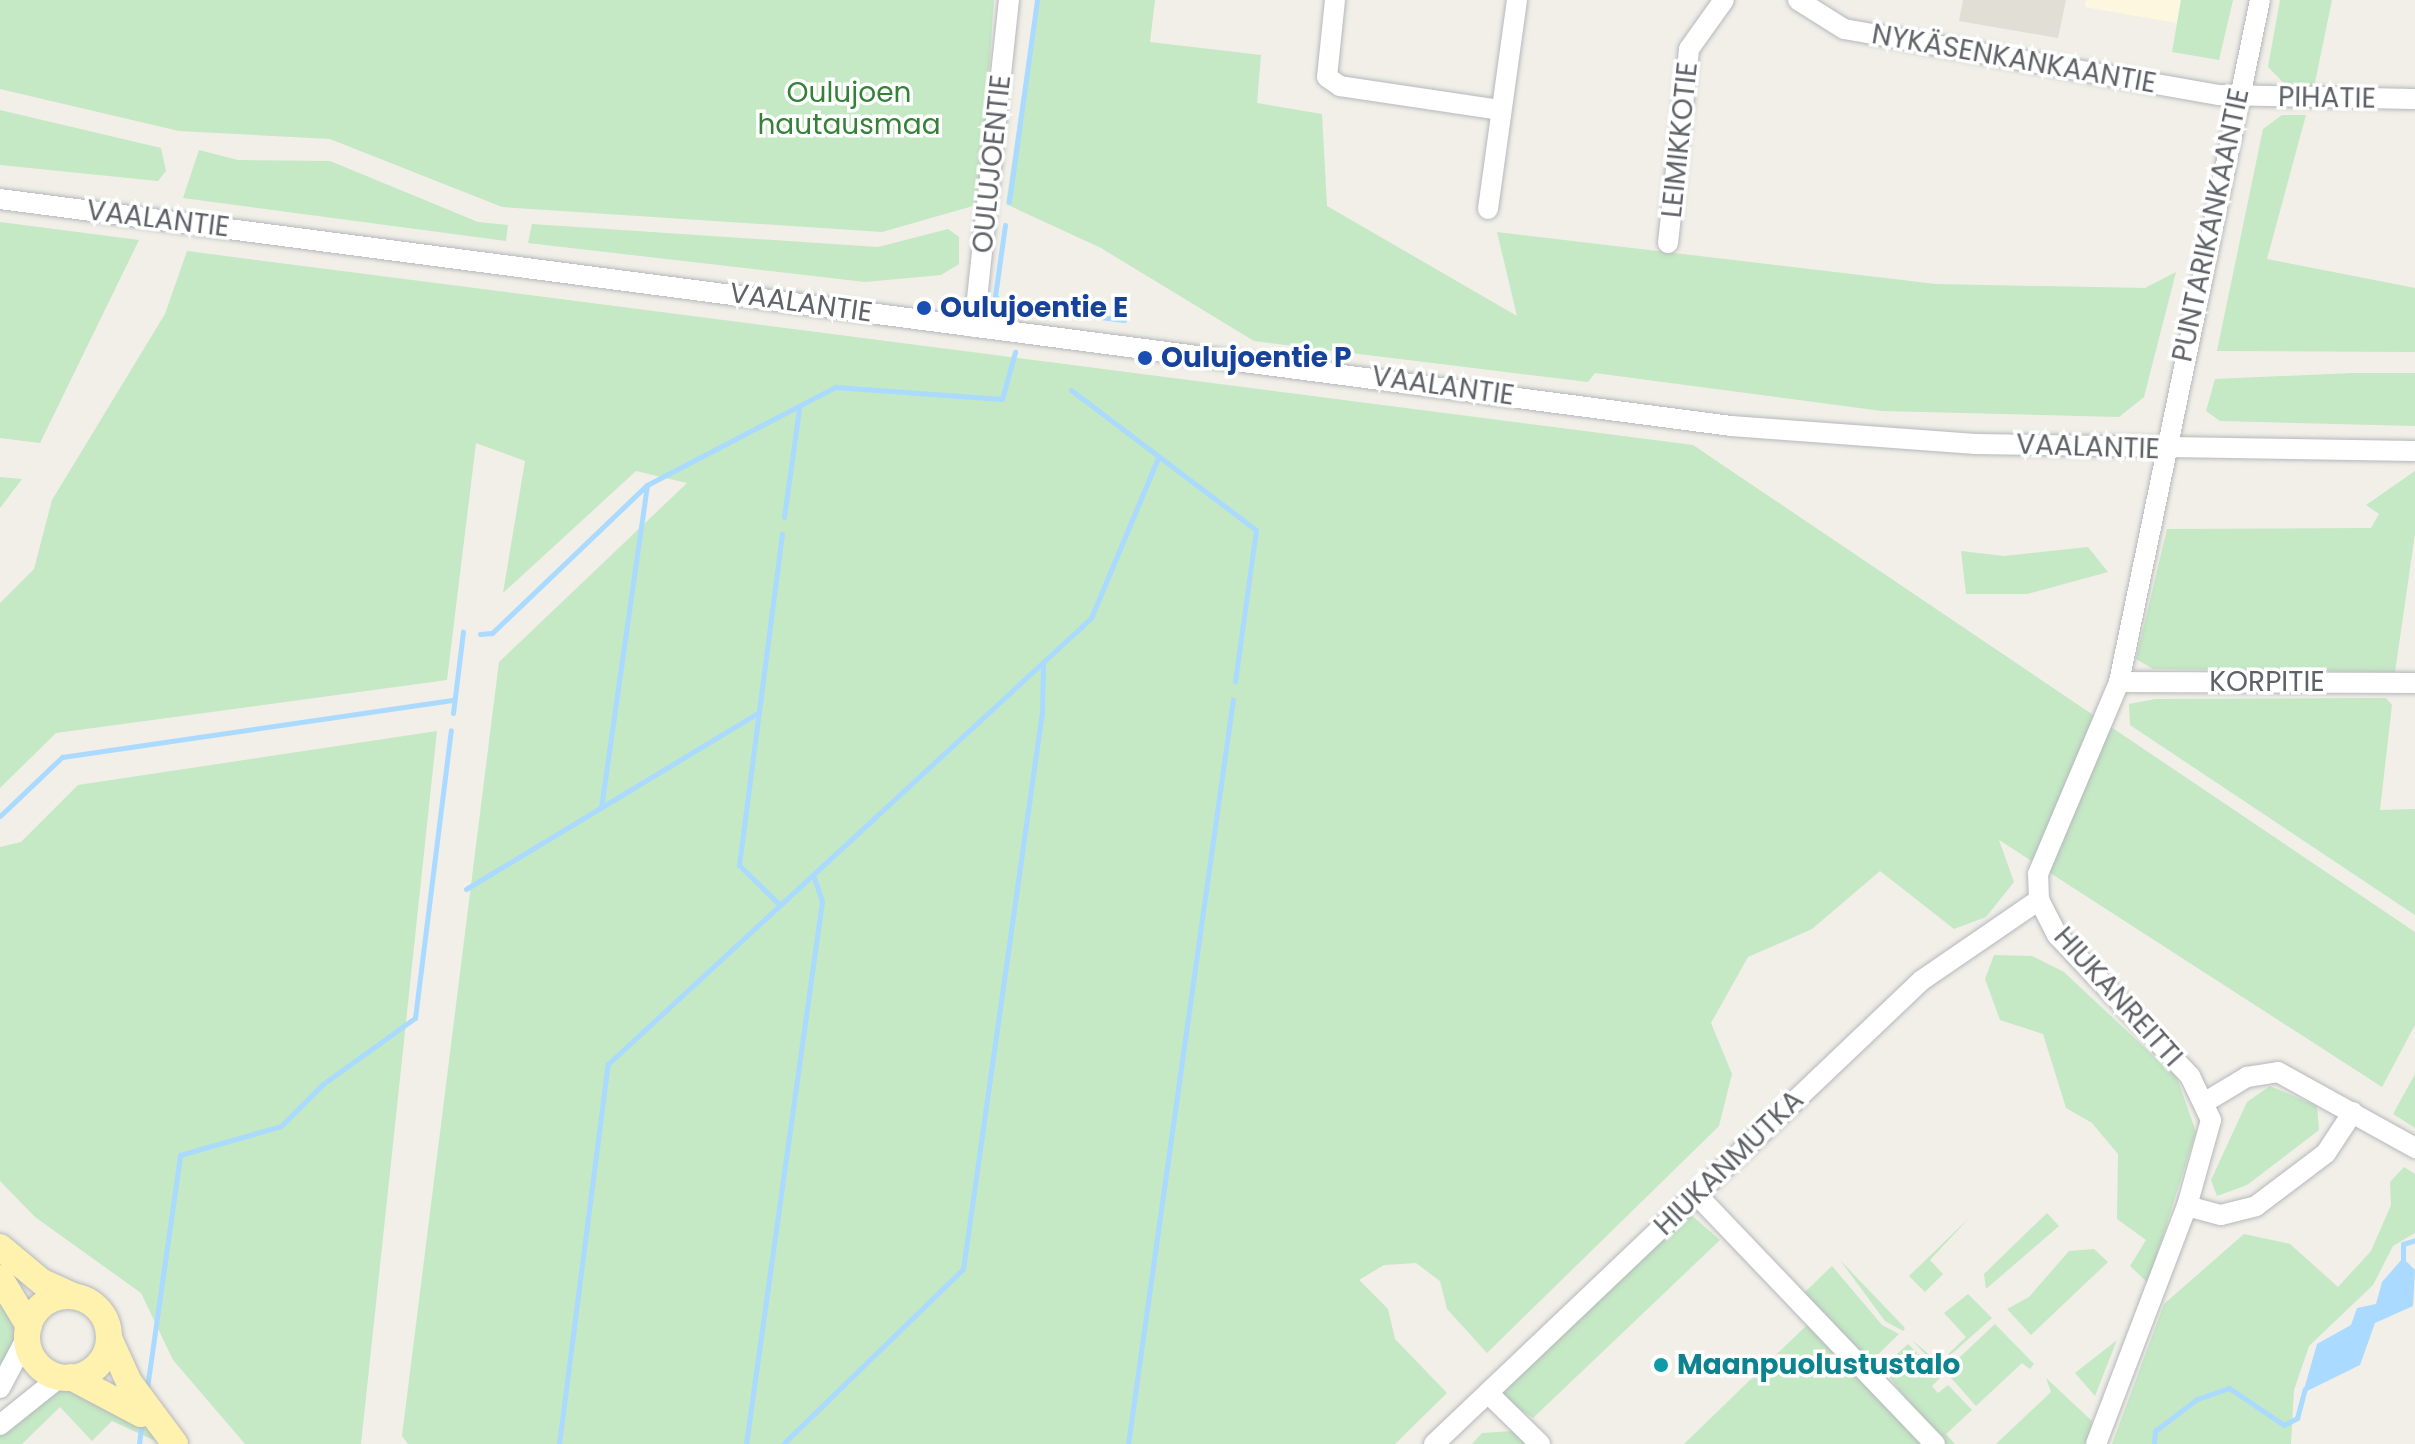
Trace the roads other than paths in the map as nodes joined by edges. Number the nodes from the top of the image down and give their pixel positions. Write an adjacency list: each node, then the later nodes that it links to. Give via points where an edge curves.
1 (1009, 0): 13 (street, OULUJOENTIE)
2 (1335, 0): 9 (street, via 1327,77 1340,86)
3 (1517, 0): 9 (street)
4 (1724, 0): 12 (street, LEIMIKKOTIE, via 1689,49)
5 (1798, 0): 7 (street, NYKÄSENKANKAANTIE, via 1844,29)
6 (2260, 0): 7 (street, PUNTARIKANKAANTIE)
7 (2239, 97): 8 (street, PIHATIE); 14 (street, PUNTARIKANKAANTIE)
8 (2415, 99)
9 (1501, 110): 11 (street)
10 (0, 199): 13 (street, VAALANTIE)
11 (1488, 209)
12 (1668, 243)
13 (974, 327): 14 (street, VAALANTIE, via 1731,426)
14 (2164, 450): 15 (street, VAALANTIE); 16 (street, HIUKANREITTI)
15 (2415, 451)
16 (2119, 682): 17 (street, KORPITIE); 18 (street, HIUKANREITTI, via 2041,862)
17 (2415, 683)
18 (2039, 900): 19 (street, HIUKANREITTI, via 2071,952); 22 (street, HIUKANMUTKA, via 1922,980)
19 (2207, 1101): 20 (street, via 2247,1077 2278,1072); 23 (street, via 2209,1139)
20 (2353, 1112): 21 (street); 23 (street, via 2326,1153 2256,1206 2221,1215)
21 (2415, 1148)
22 (1696, 1194): 31 (street, HIUKANMUTKA); 36 (street)
23 (2187, 1206): 37 (street)
24 (0, 1247): 26 (main road, via 42,1282)
25 (0, 1278): 27 (main road)
26 (73, 1296): 27 (main road, via 50,1300); 28 (main road, via 99,1310)
27 (28, 1332): 29 (main road, via 40,1367); 30 (street)
28 (109, 1338): 29 (main road, via 98,1365); 33 (main road)
29 (66, 1377): 32 (street); 33 (main road, via 117,1395)
30 (0, 1388)
31 (1488, 1393): 34 (street, HIUKANMUTKA); 35 (street)
32 (0, 1425)
33 (168, 1436)
34 (1434, 1444)
35 (1540, 1444)
36 (1935, 1444)
37 (2096, 1444)

